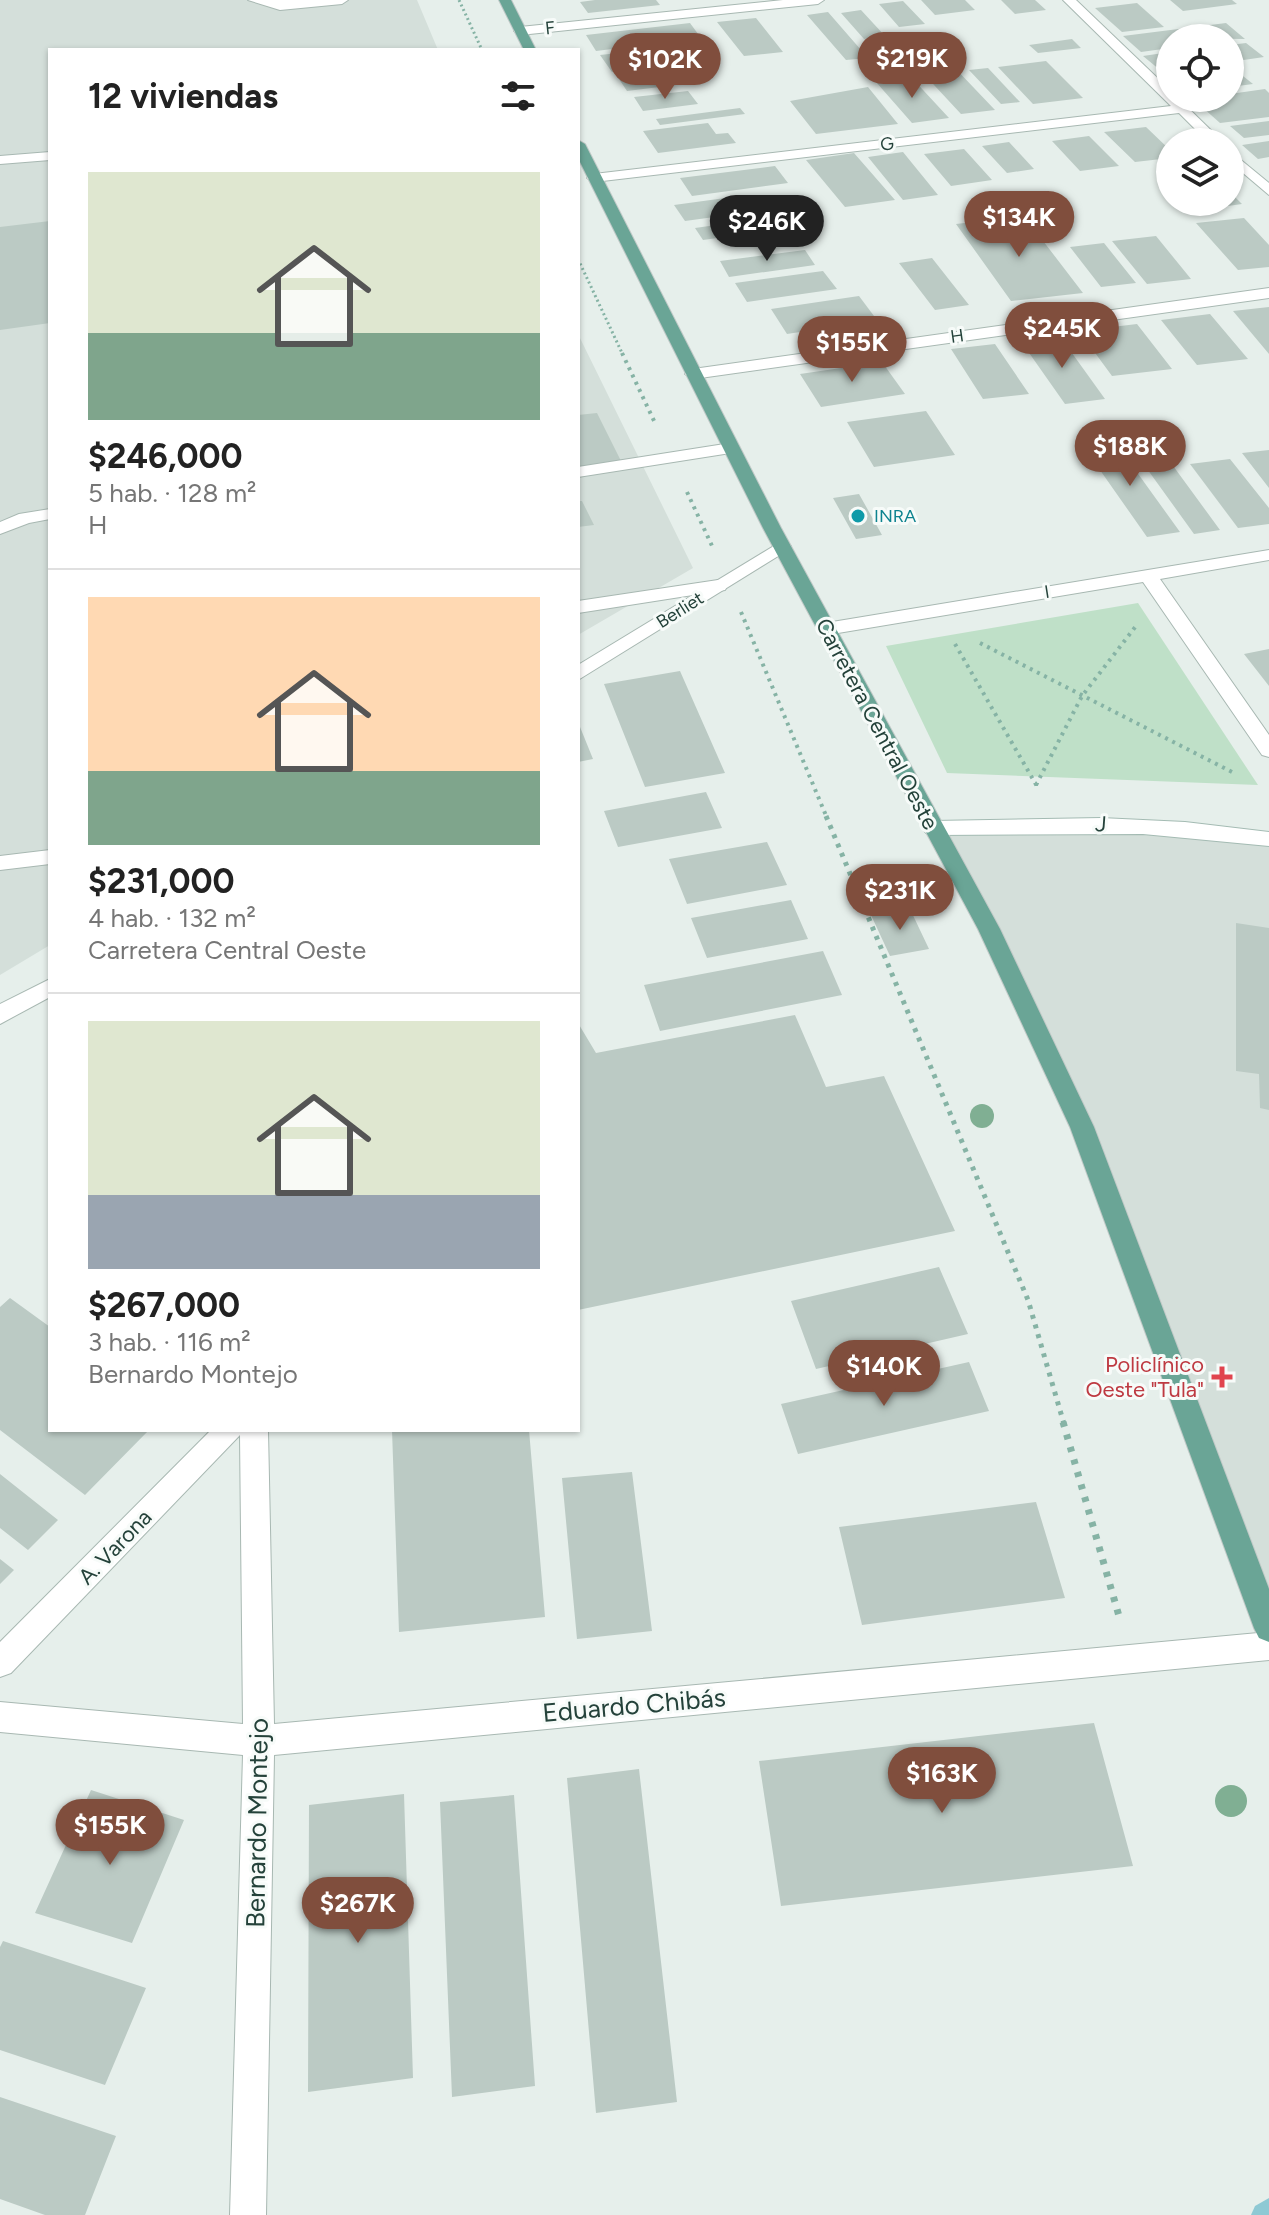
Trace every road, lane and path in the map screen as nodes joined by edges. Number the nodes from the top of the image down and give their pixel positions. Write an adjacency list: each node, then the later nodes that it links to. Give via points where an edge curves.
1 (254, 0): 2 (street, via 280,6)
2 (342, 0)
3 (459, 0): 8 (path)
4 (505, 0): 7 (main road)
5 (818, 0): 7 (street, F)
6 (1069, 0): 10 (street)
7 (520, 31): 9 (main road)
8 (481, 48)
9 (529, 48)
10 (1156, 85)
11 (1156, 112): 18 (street, G)
12 (1184, 112): 13 (street)
13 (1201, 128)
14 (580, 148): 18 (main road, Carretera Central Oeste)
15 (48, 156): 16 (street)
16 (0, 160)
17 (1244, 168): 19 (street)
18 (594, 178): 22 (main road, Carretera Central Oeste)
19 (1269, 191)
20 (580, 263): 24 (path)
21 (1269, 293): 22 (street, H)
22 (693, 374): 23 (main road, Carretera Central Oeste)
23 (731, 448): 24 (street); 28 (main road, Carretera Central Oeste)
24 (671, 457): 25 (street); 31 (path)
25 (580, 472)
26 (48, 514): 27 (street)
27 (0, 529)
28 (782, 546): 31 (street, Berliet); 35 (main road, Carretera Central Oeste)
29 (1269, 555): 30 (street, I)
30 (1148, 575): 32 (street); 34 (street, I)
31 (723, 583): 33 (street); 36 (street, Berliet); 52 (path, via 897,980 1028,1300)
32 (1161, 593): 37 (path); 38 (street)
33 (580, 607)
34 (940, 617): 35 (street, I); 37 (path); 40 (path)
35 (826, 629): 42 (main road, Carretera Central Oeste)
36 (580, 673)
37 (1082, 696): 39 (path); 40 (path)
38 (1269, 750)
39 (1242, 777)
40 (1036, 785): 41 (path)
41 (1058, 824): 42 (street, J); 43 (street, J, via 1229,832)
42 (933, 828): 50 (main road, Carretera Central Oeste, via 989,929 1082,1127)
43 (1269, 839)
44 (48, 857): 45 (street)
45 (0, 863)
46 (48, 988): 47 (street)
47 (0, 1015)
48 (227, 1432): 53 (street, A. Varona)
49 (254, 1432): 55 (street, Bernardo Montejo)
50 (1269, 1628)
51 (1269, 1646): 52 (street, Eduardo Chibás)
52 (1131, 1657): 55 (street, Eduardo Chibás)
53 (0, 1663)
54 (0, 1717): 55 (street, Eduardo Chibás)
55 (259, 1741): 56 (street, Bernardo Montejo)
56 (248, 2215)

